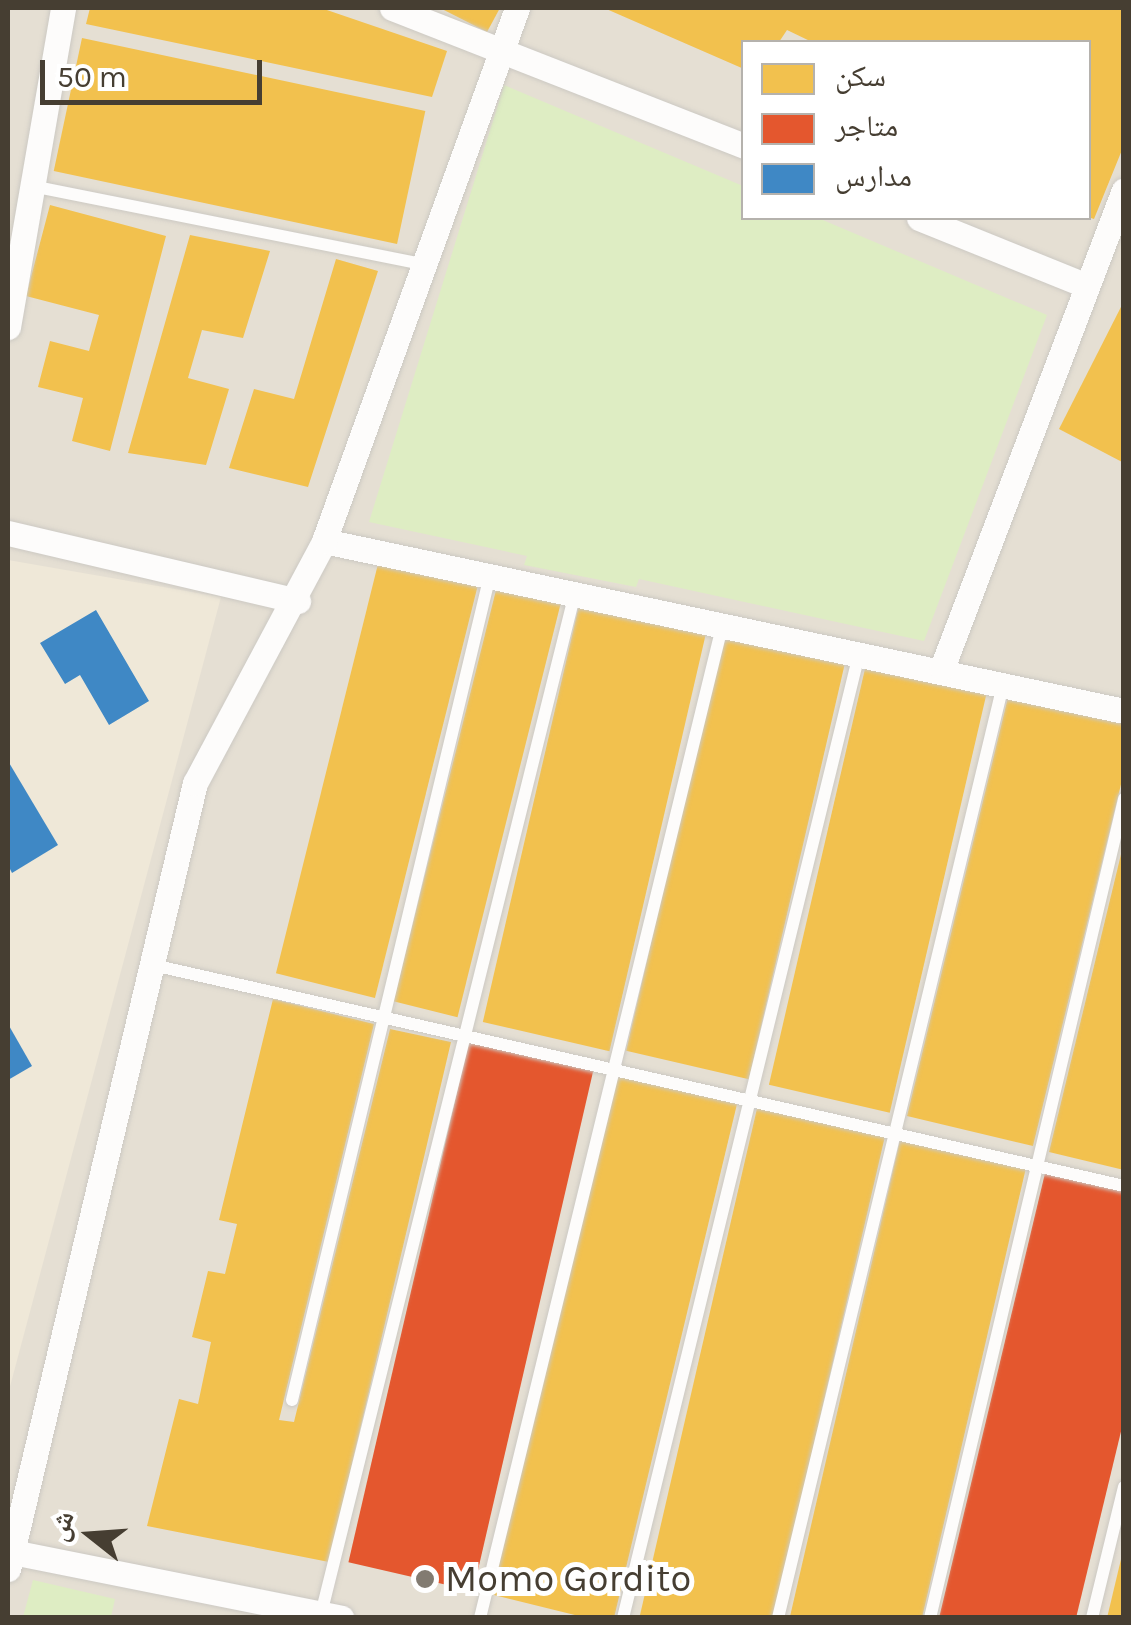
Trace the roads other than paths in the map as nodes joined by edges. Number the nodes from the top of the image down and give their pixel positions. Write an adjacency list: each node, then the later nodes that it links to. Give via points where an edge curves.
1 (63, 8): 6 (street)
2 (392, 8): 4 (street)
3 (517, 8): 4 (street)
4 (501, 49): 5 (street); 9 (street)
5 (741, 145)
6 (32, 186): 9 (lane); 11 (street)
7 (1124, 190): 10 (street)
8 (925, 220): 10 (street)
9 (424, 264): 13 (street)
10 (1087, 286): 19 (street)
11 (8, 327)
12 (8, 534): 16 (street)
13 (324, 541): 14 (street); 16 (street)
14 (490, 576): 15 (street); 24 (lane)
15 (575, 593): 17 (street); 25 (lane)
16 (298, 601): 23 (street, via 195,782)
17 (723, 623): 18 (street); 26 (lane)
18 (860, 651): 19 (street); 27 (lane)
19 (942, 668): 20 (street)
20 (1004, 682): 21 (street); 28 (lane)
21 (1124, 711)
22 (1124, 799): 29 (lane)
23 (152, 964): 24 (lane); 33 (street)
24 (384, 1018): 25 (lane); 31 (lane)
25 (465, 1036): 26 (lane); 34 (lane)
26 (614, 1070): 27 (lane); 35 (lane)
27 (750, 1100): 28 (lane); 36 (lane)
28 (894, 1134): 29 (lane); 37 (lane)
29 (1037, 1166): 30 (lane); 38 (lane)
30 (1124, 1186)
31 (292, 1400)
32 (1124, 1487): 39 (lane)
33 (10, 1561): 34 (street)
34 (331, 1616)
35 (480, 1618)
36 (623, 1618)
37 (778, 1618)
38 (930, 1618)
39 (1092, 1618)

